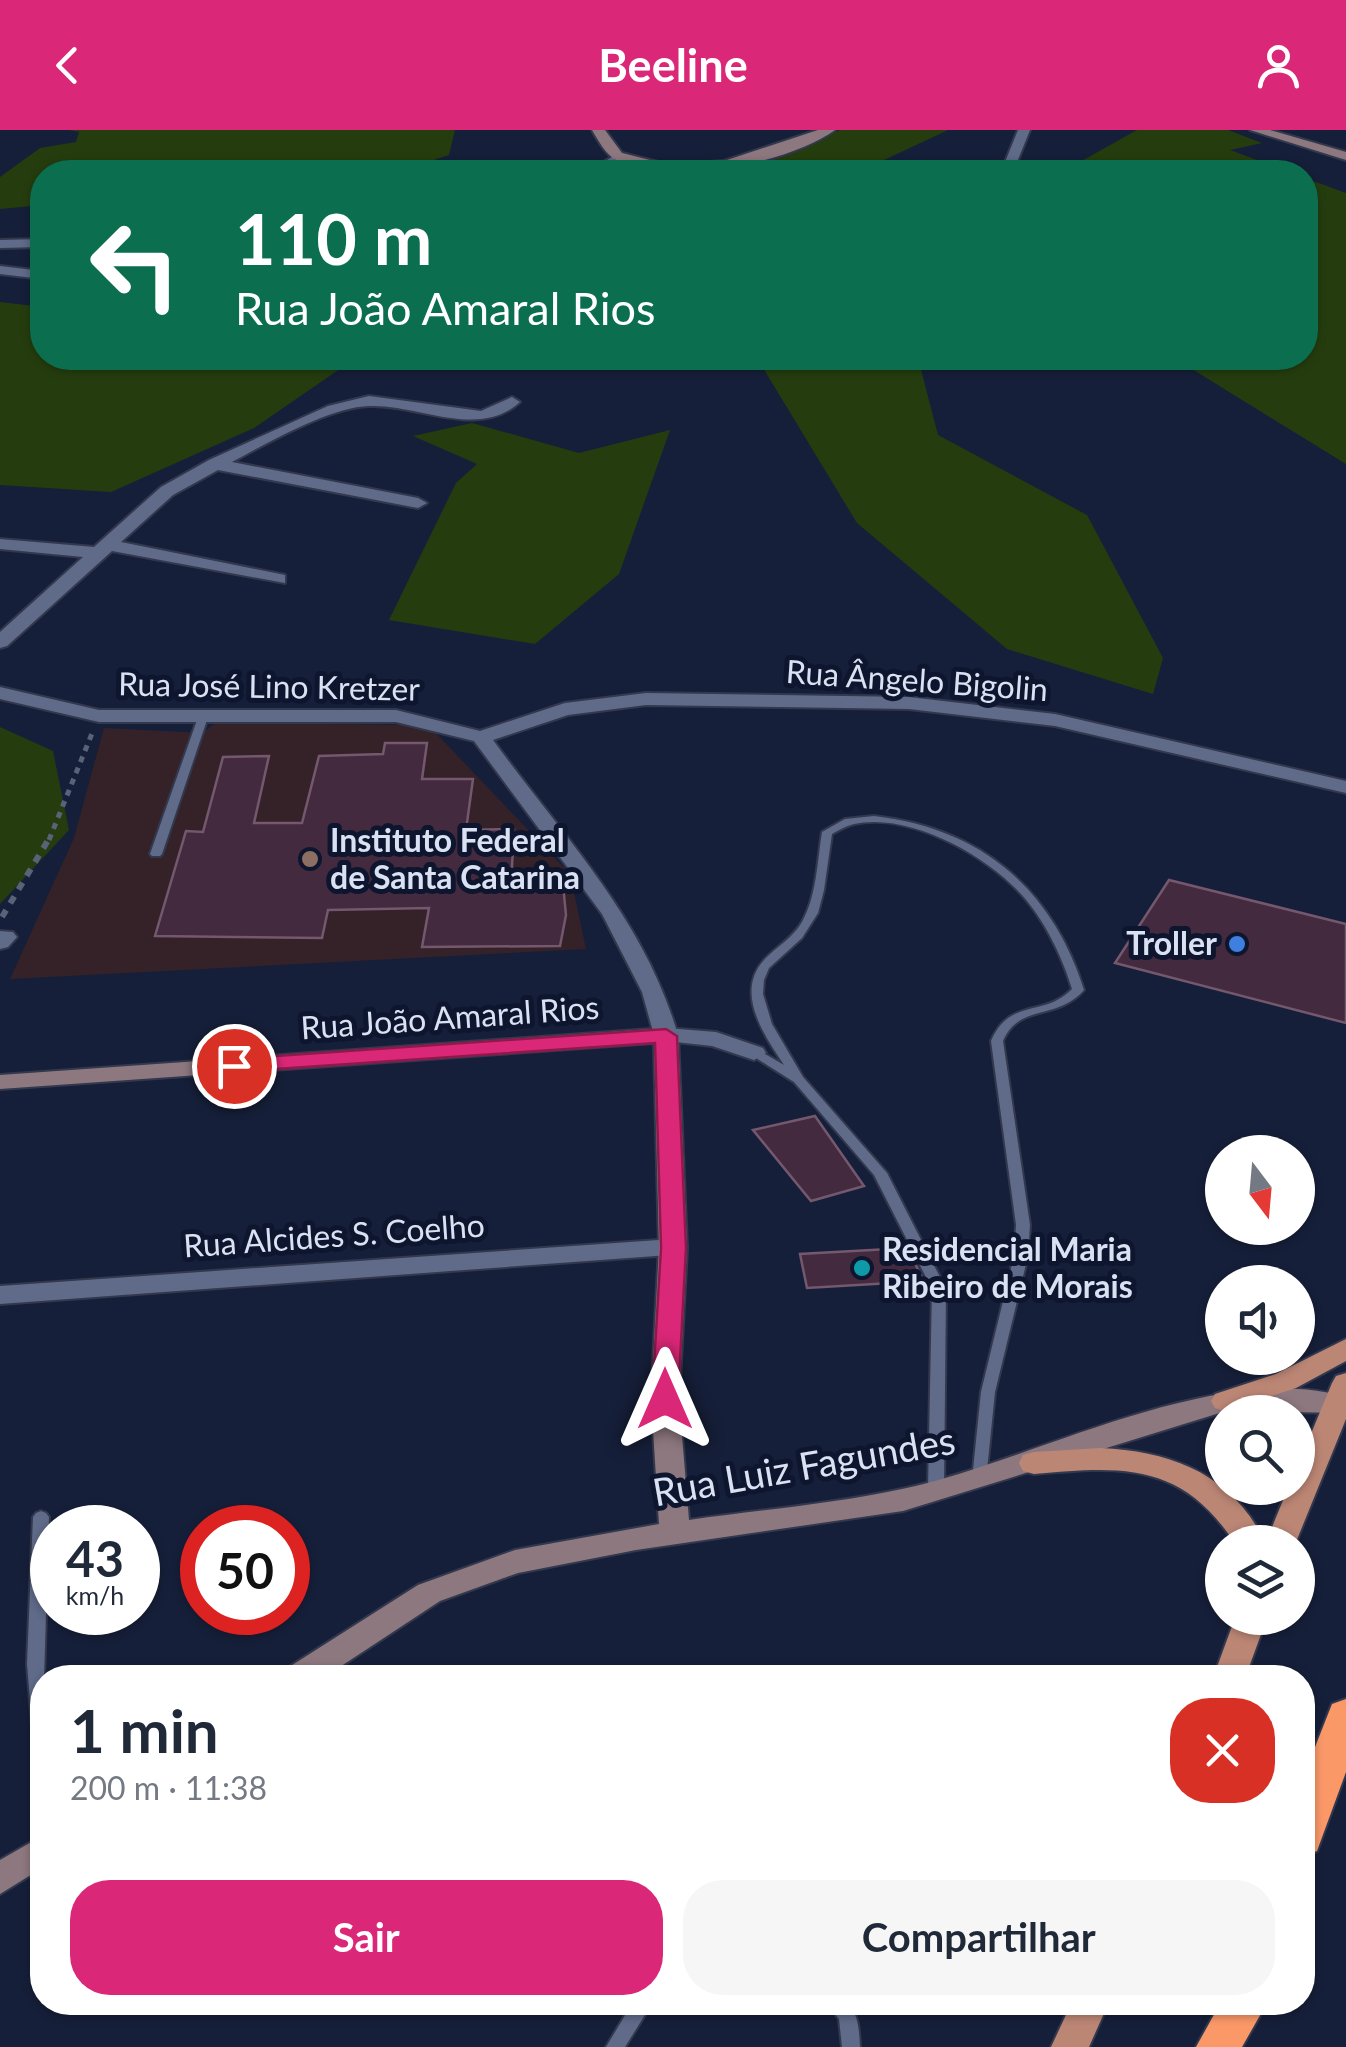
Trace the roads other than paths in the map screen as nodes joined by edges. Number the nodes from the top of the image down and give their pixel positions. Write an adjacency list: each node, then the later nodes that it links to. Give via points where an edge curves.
1 (598, 130): 5 (main road)
2 (829, 130): 9 (main road)
3 (1024, 130): 10 (street)
4 (1256, 130): 6 (main road)
5 (617, 156): 7 (lane); 8 (main road)
6 (1346, 156)
7 (610, 160)
8 (636, 160)
9 (757, 160)
10 (1012, 160)
11 (30, 243): 12 (street)
12 (0, 244)
13 (0, 270): 14 (street)
14 (30, 273)
15 (512, 402): 16 (street, via 483,416 352,404)
16 (215, 464): 17 (street); 19 (street, via 166,491)
17 (418, 503)
18 (0, 544): 19 (street)
19 (104, 549): 20 (street); 21 (street)
20 (278, 579)
21 (0, 642)
22 (0, 693): 23 (street, Rua José Lino Kretzer, via 99,716)
23 (202, 720): 24 (street, Rua José Lino Kretzer, via 396,716); 26 (lane)
24 (481, 737): 25 (street, Rua Ângelo Bigolin, via 564,709 646,699 909,704 1055,720); 27 (street, via 599,886 657,992)
25 (1346, 787)
26 (156, 854)
27 (666, 1036): 28 (street, via 716,1038); 30 (main road, Rua João Amaral Rios); 31 (main road)
28 (754, 1053): 29 (lane)
29 (798, 1079): 39 (lane, via 754,986 763,968 805,928 827,832 843,820 902,821 974,850 1026,891 1078,990 1072,999 1000,1026 1024,1225 988,1392); 40 (lane, via 880,1173 939,1289)
30 (0, 1082)
31 (673, 1248): 32 (street, Rua Alcides S. Coelho); 43 (main road, via 665,1399)
32 (0, 1295)
33 (1346, 1349): 34 (main road)
34 (1243, 1395)
35 (1315, 1400): 36 (main road, Rua Luiz Fagundes)
36 (1344, 1401): 42 (main road)
37 (1205, 1407): 38 (main road, Rua Luiz Fagundes)
38 (1034, 1463): 39 (main road, Rua Luiz Fagundes); 41 (main road, via 1101,1457 1176,1468 1211,1489)
39 (979, 1480): 40 (main road, Rua Luiz Fagundes)
40 (936, 1488): 43 (main road, Rua Luiz Fagundes, via 853,1510)
41 (1241, 1525)
42 (1288, 1525)
43 (675, 1534): 47 (main road, Rua Luiz Fagundes, via 482,1571 408,1604)
44 (37, 1635): 46 (lane)
45 (1245, 1635): 48 (main road)
46 (36, 1665)
47 (316, 1665)
48 (1234, 1665)
49 (1346, 1716): 50 (highway)
50 (1315, 1803)
51 (30, 1858): 52 (main road)
52 (0, 1879)
53 (636, 2015): 58 (lane)
54 (847, 2015): 59 (lane)
55 (1085, 2015): 60 (main road)
56 (1237, 2015): 61 (highway)
57 (1240, 2015): 62 (highway)
58 (615, 2047)
59 (851, 2047)
60 (1070, 2047)
61 (1218, 2047)
62 (1229, 2047)

